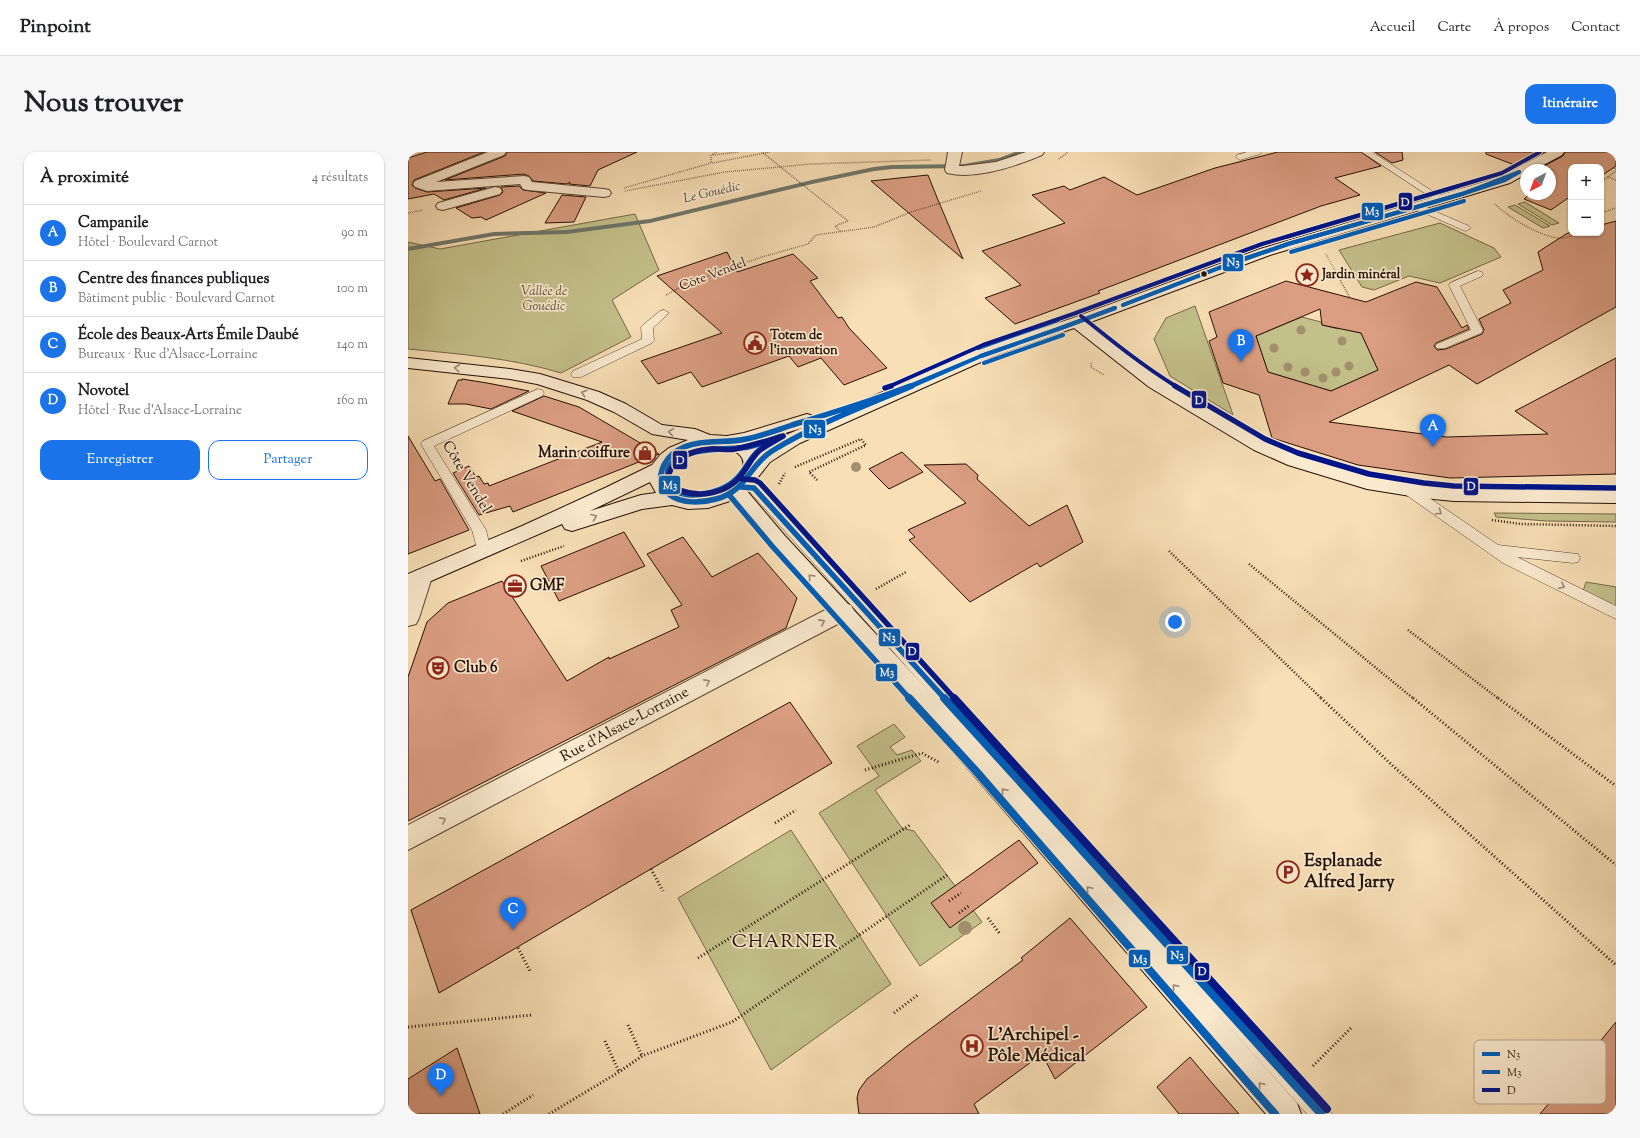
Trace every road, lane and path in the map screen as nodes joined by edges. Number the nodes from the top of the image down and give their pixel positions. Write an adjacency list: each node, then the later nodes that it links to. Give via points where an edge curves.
1 (499, 152): 19 (main road, via 420,184 427,187)
2 (717, 152): 11 (path)
3 (739, 152): 11 (path)
4 (762, 152): 31 (path, bridge, via 848,221 835,226)
5 (770, 152): 15 (path)
6 (1037, 152): 13 (main road, via 984,168 966,170)
7 (1068, 152): 14 (path)
8 (1258, 152): 12 (lane)
9 (1366, 152): 24 (lane)
10 (1557, 152): 24 (main road, via 1505,180)
11 (711, 155): 15 (path)
12 (1240, 156)
13 (953, 160): 23 (path, via 811,164 725,172)
14 (1057, 160)
15 (711, 163): 23 (path)
16 (1613, 168): 17 (path)
17 (1616, 170): 18 (path)
18 (1608, 177): 20 (path); 21 (path)
19 (524, 180): 23 (main road, via 528,186); 26 (main road)
20 (1604, 180)
21 (1616, 180)
22 (982, 191): 31 (path, via 911,212 874,227)
23 (604, 194)
24 (1441, 200): 27 (main road)
25 (1494, 204): 32 (path, via 1535,230 1559,238)
26 (443, 206)
27 (1418, 206): 30 (lane); 37 (main road, via 1265,252)
28 (1616, 208): 29 (path)
29 (1604, 212)
30 (1466, 228)
31 (841, 231): 36 (path, Côte Vendel, via 816,235 808,244 688,283 666,295)
32 (1568, 236)
33 (1323, 250): 35 (path)
34 (1478, 274): 38 (lane, via 1454,285 1477,331)
35 (1350, 298)
36 (664, 313): 40 (lane, via 648,326 648,341)
37 (1076, 322): 42 (main road, via 986,353); 49 (main road, via 1155,383 1261,446 1295,462)
38 (1441, 346)
39 (408, 363): 43 (main road, one-way to 39, via 695,435 658,430 620,408 540,379)
40 (577, 374)
41 (538, 393): 55 (lane, Côte Vendel, via 427,444 479,530)
42 (885, 396): 44 (main road); 48 (main road, via 793,439 763,458)
43 (709, 441): 44 (main road); 45 (main road, via 680,449)
44 (729, 442): 48 (main road, via 740,446 748,453 752,462)
45 (661, 468): 51 (main road, via 660,485); 52 (main road)
46 (792, 468): 47 (path, via 861,438 866,445 809,472)
47 (817, 480)
48 (743, 483): 51 (main road, via 720,499 707,502); 63 (main road, via 778,541)
49 (1407, 490): 50 (main road, via 1454,494); 54 (lane, one-way to 54)
50 (1616, 496)
51 (673, 498): 52 (main road, one-way to 51, via 579,523 641,502)
52 (529, 531): 55 (main road)
53 (564, 546): 57 (path)
54 (1495, 550): 60 (lane); 60 (lane, via 1573,558)
55 (484, 551): 61 (main road)
56 (1169, 551): 86 (path, via 1393,766)
57 (520, 562)
58 (1249, 564): 74 (path)
59 (906, 572): 62 (path)
60 (1541, 575): 64 (lane, one-way to 64)
61 (415, 580): 65 (main road)
62 (876, 589)
63 (851, 607): 73 (main road, Rue d'Alsace-Lorraine, one-way to 63); 101 (main road, one-way to 63, via 969,752); 102 (lane)
64 (1616, 613)
65 (408, 618)
66 (1408, 630): 69 (path)
67 (946, 766): 68 (path, via 922,753)
68 (865, 770)
69 (1616, 786)
70 (796, 810): 71 (path)
71 (775, 823)
72 (910, 825): 85 (path)
73 (408, 838)
74 (1616, 866)
75 (651, 869): 77 (path)
76 (947, 875): 95 (path, via 732,1022)
77 (663, 891)
78 (961, 893): 79 (path)
79 (949, 901)
80 (970, 905): 81 (path)
81 (959, 913)
82 (988, 918): 83 (path)
83 (1000, 934)
84 (518, 948): 87 (path)
85 (698, 958)
86 (1616, 964)
87 (530, 971)
88 (919, 994): 89 (path)
89 (894, 1013)
90 (532, 1015): 92 (path)
91 (628, 1025): 95 (path)
92 (408, 1027)
93 (1351, 1028): 96 (path)
94 (604, 1041): 97 (path)
95 (642, 1056): 97 (path)
96 (1313, 1066)
97 (619, 1072): 100 (path)
98 (533, 1095): 99 (path)
99 (503, 1114)
100 (550, 1114)
101 (1286, 1114)
102 (1321, 1114)

